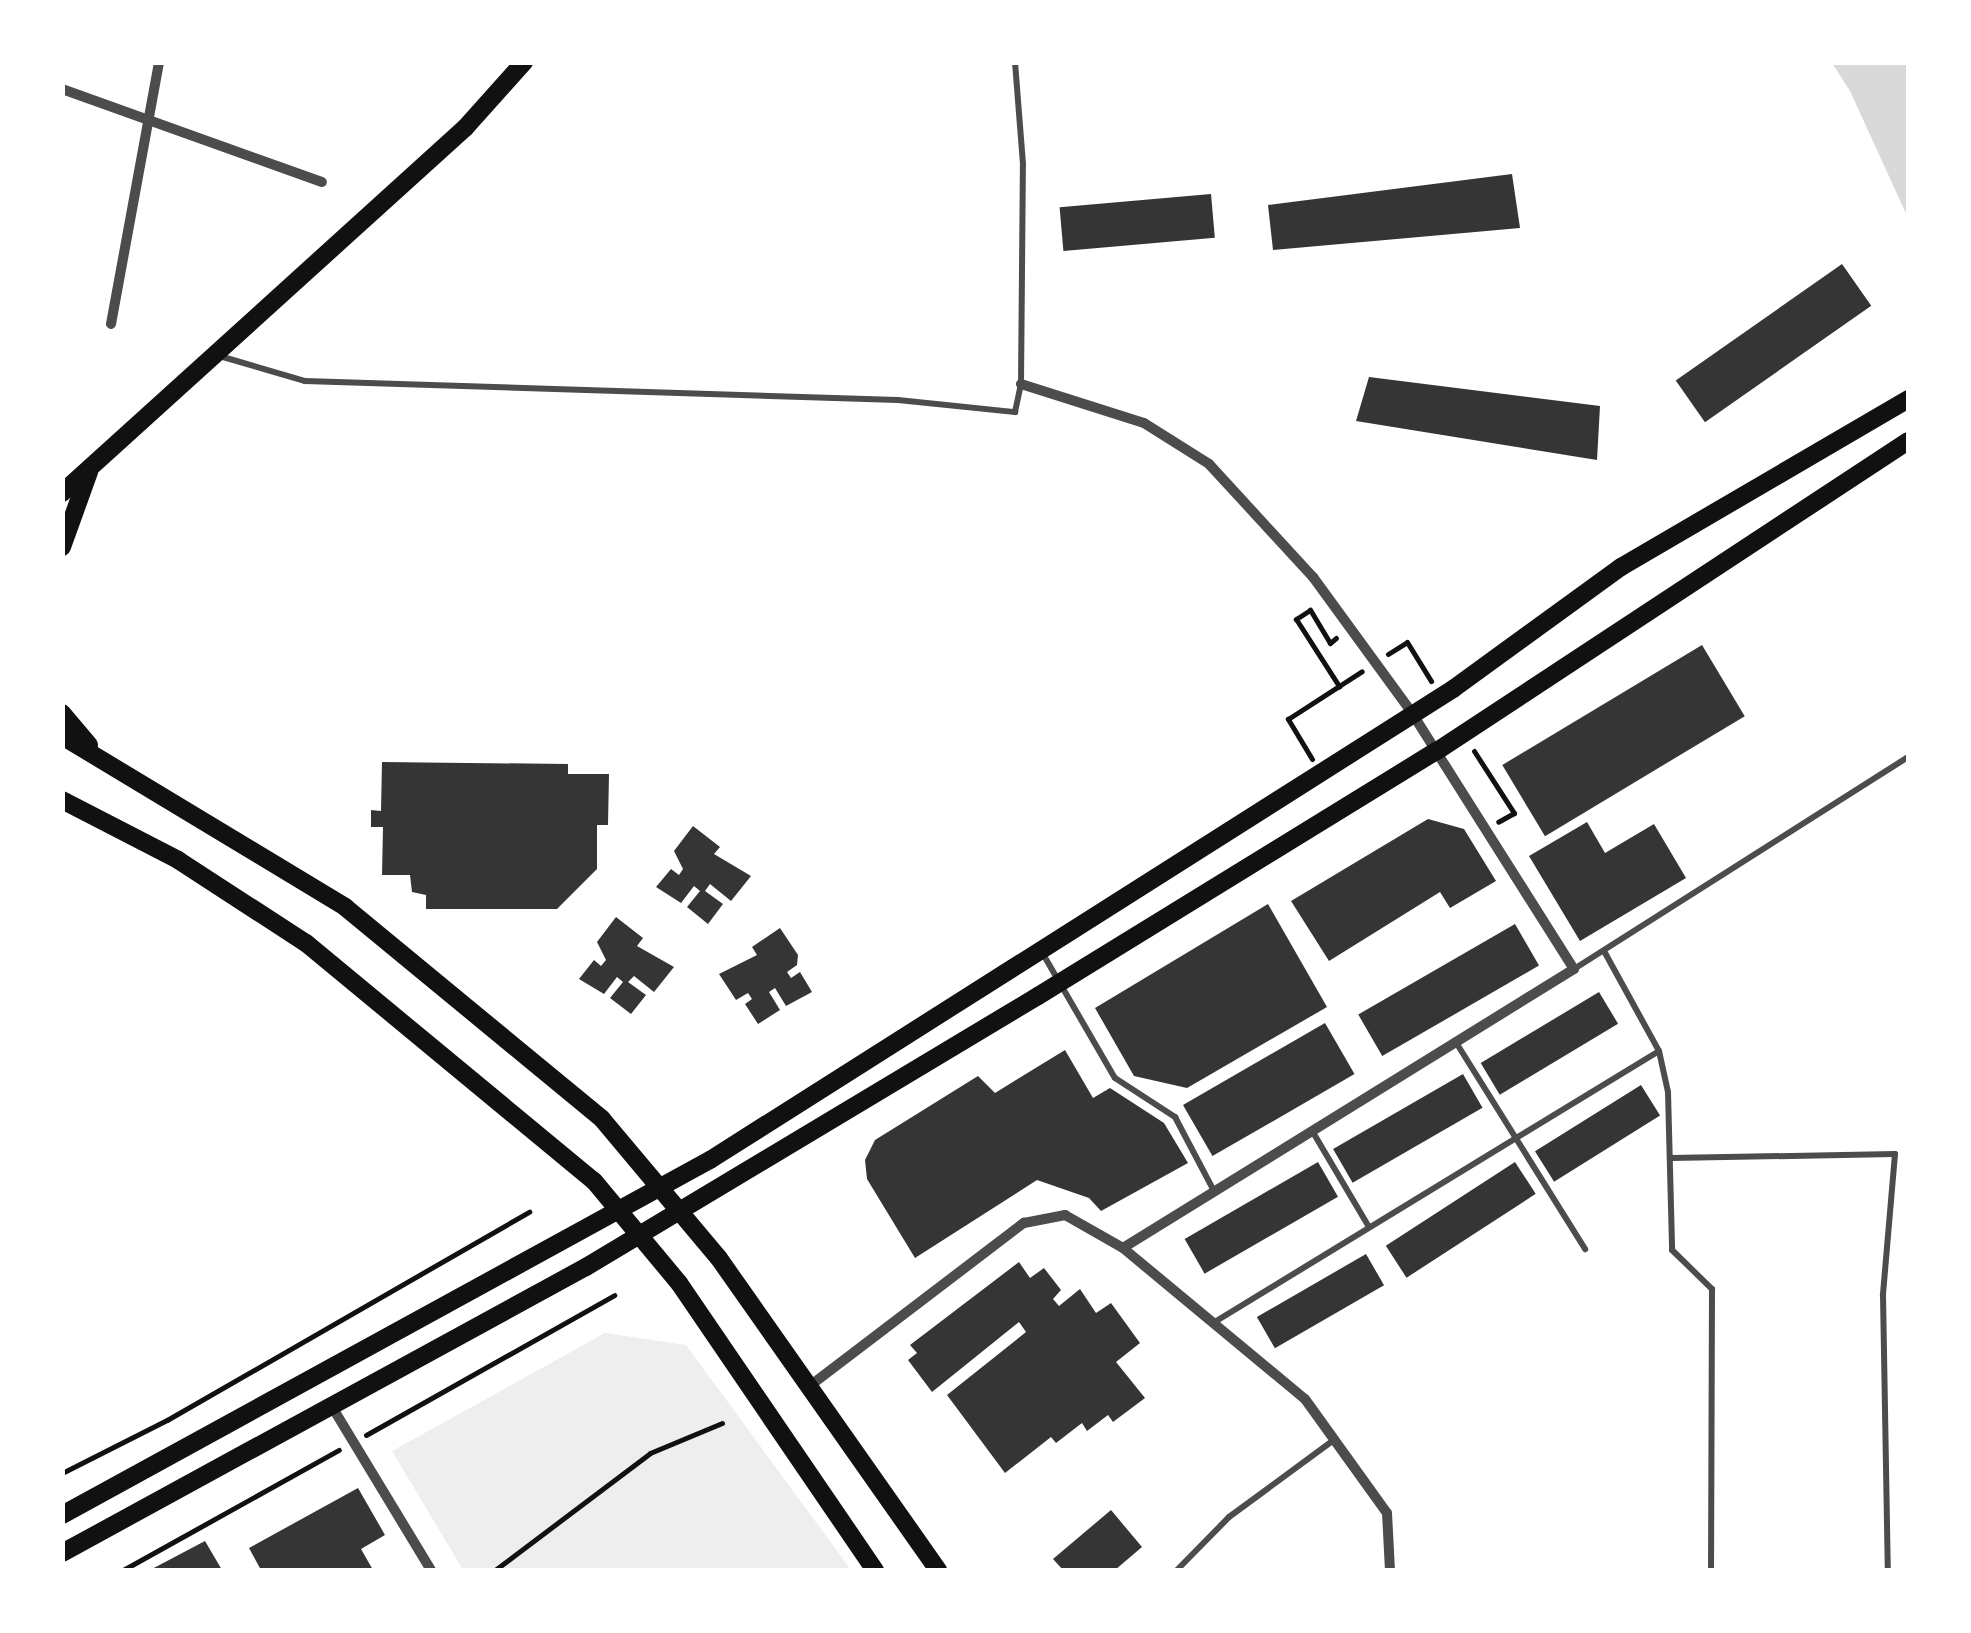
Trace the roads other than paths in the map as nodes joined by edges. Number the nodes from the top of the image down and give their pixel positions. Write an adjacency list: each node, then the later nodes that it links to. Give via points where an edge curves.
1 (160, 62): 5 (street)
2 (524, 62): 8 (main road, via 466,128)
3 (1015, 62): 9 (lane, via 1024,164)
4 (62, 89): 5 (street)
5 (146, 118): 6 (street); 7 (street, via 144,170)
6 (322, 182)
7 (111, 324)
8 (215, 355): 9 (lane, via 305,381 898,400 1015,412); 12 (main road)
9 (1021, 384): 16 (street, via 1144,423 1210,464 1313,577)
10 (1906, 401): 16 (main road, via 1621,567)
11 (1908, 441): 19 (main road)
12 (91, 467): 13 (main road); 14 (main road)
13 (62, 493)
14 (62, 547)
15 (62, 713): 18 (main road)
16 (1412, 713): 19 (street); 23 (main road)
17 (62, 736): 18 (main road)
18 (92, 750): 31 (main road, via 345,907 602,1119)
19 (1437, 751): 24 (street); 25 (main road)
20 (1908, 757): 22 (lane)
21 (62, 800): 34 (main road, via 178,860 306,943 594,1181)
22 (1604, 951): 24 (lane); 27 (lane)
23 (1043, 954): 25 (lane); 31 (main road)
24 (1574, 968): 26 (street)
25 (1060, 983): 32 (lane, via 1115,1078 1175,1116); 33 (main road)
26 (1457, 1044): 28 (street); 29 (lane)
27 (1658, 1051): 29 (lane); 30 (lane)
28 (1314, 1134): 32 (street); 35 (lane)
29 (1515, 1139): 35 (lane); 38 (lane)
30 (1671, 1158): 50 (lane, via 1672,1250 1712,1289); 51 (lane, via 1894,1154 1883,1295)
31 (658, 1188): 33 (main road); 34 (main road)
32 (1215, 1193): 37 (street)
33 (676, 1208): 36 (main road); 40 (main road)
34 (617, 1210): 36 (main road); 43 (main road)
35 (1370, 1228): 39 (lane)
36 (636, 1234): 41 (main road, via 586,1268); 46 (main road, via 679,1283)
37 (1123, 1248): 39 (street); 40 (street, via 1065,1216 1024,1223)
38 (1585, 1249)
39 (1212, 1324): 42 (street, via 1305,1400)
40 (811, 1385): 47 (main road)
41 (331, 1405): 44 (main road); 45 (street)
42 (1334, 1440): 48 (lane, via 1229,1518); 49 (street, via 1388,1514)
43 (62, 1515)
44 (62, 1553)
45 (431, 1570)
46 (875, 1570)
47 (938, 1570)
48 (1178, 1570)
49 (1390, 1570)
50 (1711, 1570)
51 (1888, 1570)

